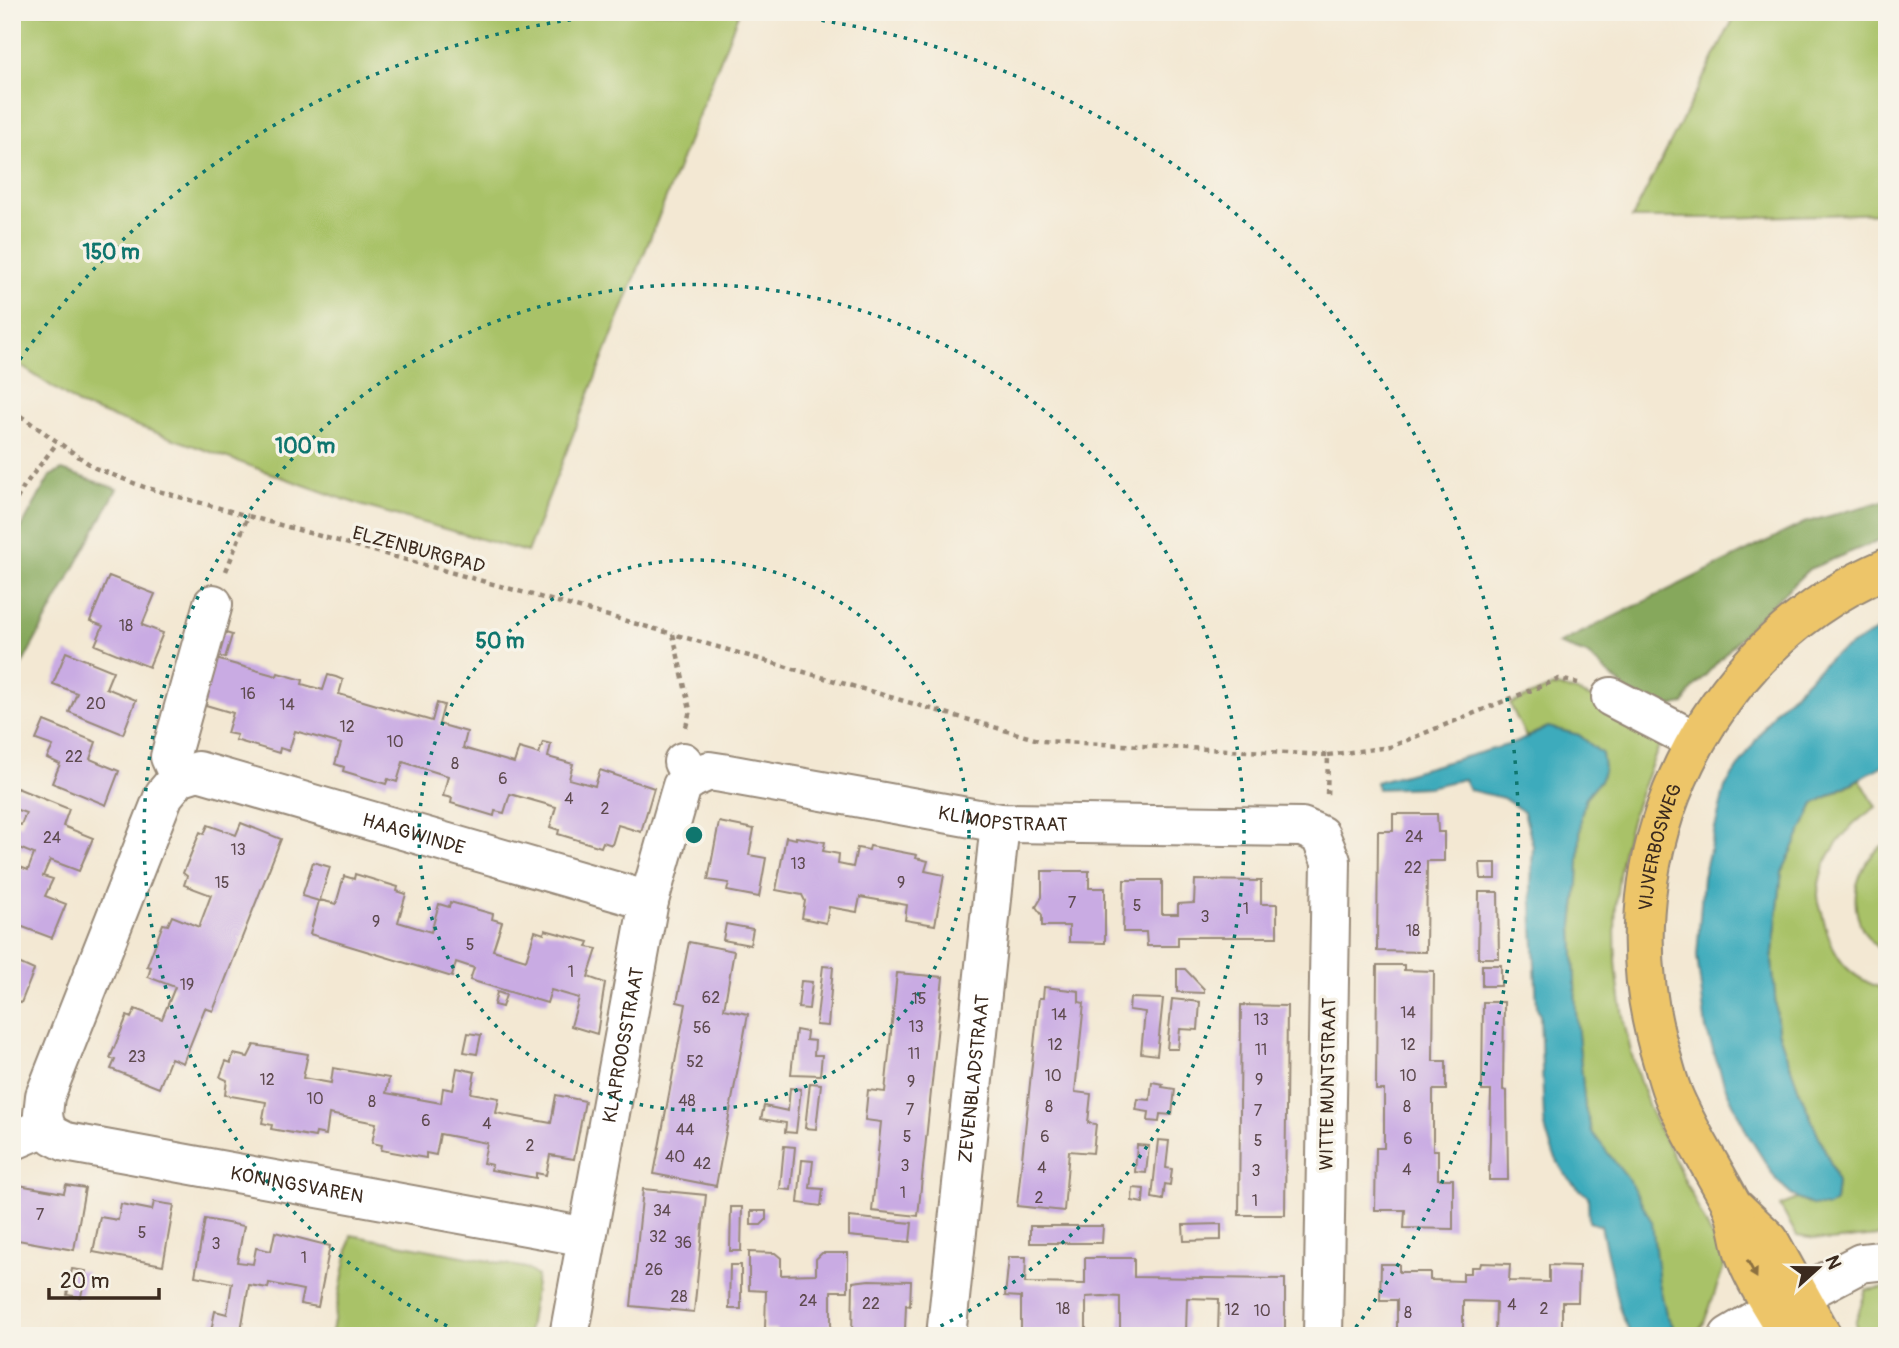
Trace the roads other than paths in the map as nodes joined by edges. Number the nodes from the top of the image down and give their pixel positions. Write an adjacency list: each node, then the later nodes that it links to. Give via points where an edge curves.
1 (1887, 568): 4 (main road, VIJVERBOSWEG, via 1826,600 1777,637 1729,689)
2 (213, 604): 6 (street, via 170,757)
3 (1611, 697): 4 (street)
4 (1696, 740): 13 (main road, VIJVERBOSWEG, via 1671,791 1656,839 1645,892 1643,964 1654,1032 1674,1096 1731,1204 1745,1254)
5 (687, 770): 7 (street, KLIMOPSTRAAT); 9 (street, KLAPROOSSTRAAT)
6 (178, 777): 9 (street, HAAGWINDE, via 198,771); 10 (street, via 164,795 45,1096 43,1114)
7 (1000, 823): 8 (street, KLIMOPSTRAAT, via 1302,827); 15 (street, ZEVENBLADSTRAAT)
8 (1320, 835): 16 (street, WITTE MUNTSTRAAT, via 1331,861)
9 (649, 901): 11 (street, KLAPROOSSTRAAT)
10 (29, 1134): 11 (street, KONINGSVAREN)
11 (587, 1237): 14 (street, KLAPROOSSTRAAT)
12 (1887, 1260): 13 (street, via 1861,1263)
13 (1788, 1313): 17 (street); 18 (main road, VIJVERBOSWEG)
14 (569, 1336)
15 (946, 1336)
16 (1323, 1336)
17 (1729, 1336)
18 (1822, 1336)

